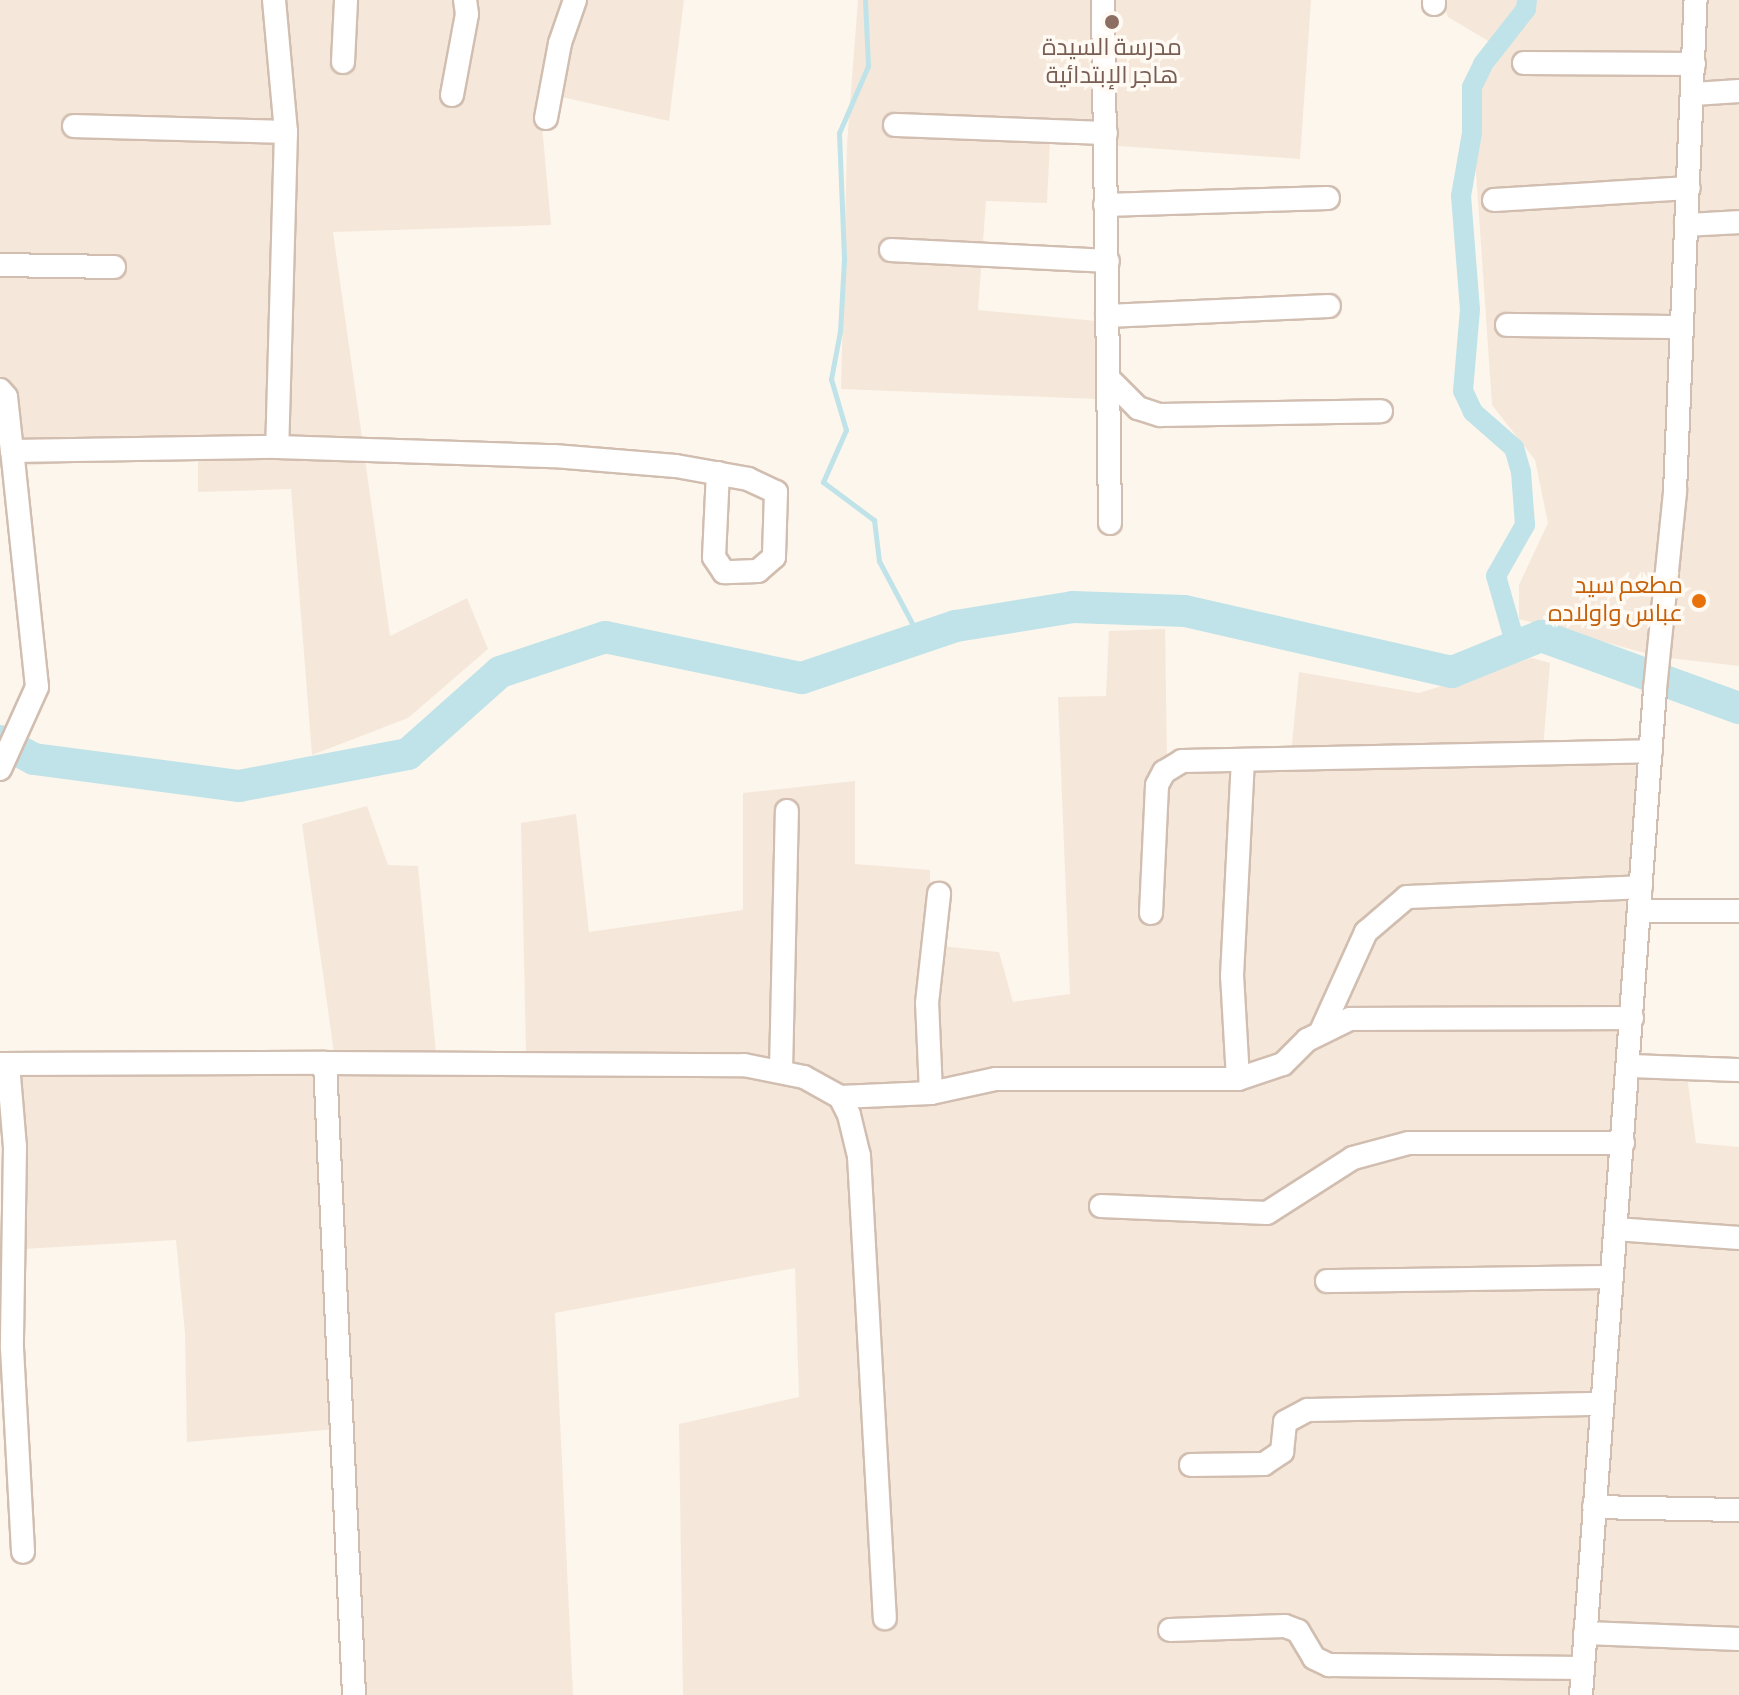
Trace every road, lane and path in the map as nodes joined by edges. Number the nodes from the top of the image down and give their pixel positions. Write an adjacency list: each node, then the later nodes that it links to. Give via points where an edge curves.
1 (255, 0): 2 (street)
2 (274, 0): 17 (street)
3 (346, 0): 8 (street)
4 (465, 0): 13 (street)
5 (575, 0): 14 (street, via 560,43)
6 (1103, 0): 18 (street)
7 (1696, 0): 10 (street)
8 (343, 62)
9 (1524, 63): 10 (street)
10 (1694, 64): 12 (street)
11 (1739, 91): 12 (street)
12 (1694, 94): 19 (street)
13 (452, 95)
14 (546, 118)
15 (895, 125): 18 (street)
16 (74, 126): 17 (street)
17 (286, 132): 36 (street)
18 (1106, 133): 22 (street)
19 (1689, 188): 21 (street); 24 (street)
20 (1328, 198): 22 (street)
21 (1494, 200)
22 (1105, 205): 26 (street)
23 (1739, 222): 24 (street)
24 (1686, 225): 32 (street)
25 (891, 250): 26 (street)
26 (1108, 261): 30 (street)
27 (0, 265): 28 (street)
28 (114, 267)
29 (1329, 306): 30 (street)
30 (1107, 316): 33 (street)
31 (1507, 325): 32 (street)
32 (1679, 327): 40 (street, via 1675,491)
33 (1110, 380): 35 (street, via 1138,408 1160,415); 39 (street)
34 (0, 390): 37 (street)
35 (1381, 411)
36 (277, 447): 37 (street); 38 (street, via 554,456)
37 (12, 451): 42 (street, via 37,687)
38 (718, 473): 38 (street, via 769,485 776,492 774,557 758,571 724,572 714,557)
39 (1110, 523)
40 (1651, 751): 41 (street); 44 (street)
41 (1243, 760): 48 (street, via 1182,761 1164,772 1157,785); 56 (street, via 1232,976)
42 (0, 769)
43 (787, 811): 55 (street)
44 (1641, 887): 46 (street); 50 (street, via 1407,897 1366,932)
45 (939, 894): 57 (street, via 927,1003)
46 (1639, 911): 47 (street); 49 (street)
47 (1739, 911)
48 (1151, 913)
49 (1632, 1018): 50 (street, via 1350,1019); 53 (street)
50 (1322, 1029): 56 (street, via 1283,1064)
51 (325, 1063): 52 (street); 55 (street, via 744,1065); 75 (street)
52 (4, 1064): 69 (street, via 15,1147 12,1348)
53 (1629, 1066): 54 (street); 59 (street)
54 (1739, 1070)
55 (781, 1071): 58 (street, via 824,1085)
56 (1238, 1079): 57 (street, via 996,1079)
57 (931, 1093): 58 (street)
58 (840, 1097): 70 (street, via 859,1156)
59 (1623, 1143): 60 (street, via 1409,1143 1353,1158 1267,1213); 61 (street)
60 (1101, 1206)
61 (1616, 1229): 62 (street); 63 (street)
62 (1739, 1238)
63 (1612, 1277): 64 (street); 65 (street)
64 (1327, 1281)
65 (1602, 1404): 66 (street, via 1308,1410 1285,1422 1282,1452 1264,1464); 67 (street)
66 (1191, 1465)
67 (1594, 1507): 68 (street); 72 (street)
68 (1739, 1510)
69 (23, 1552)
70 (885, 1618)
71 (1170, 1630): 74 (street, via 1285,1626 1298,1631 1314,1658 1329,1665)
72 (1585, 1633): 73 (street); 74 (street)
73 (1739, 1639)
74 (1582, 1668): 76 (street)
75 (354, 1695)
76 (1581, 1695)

